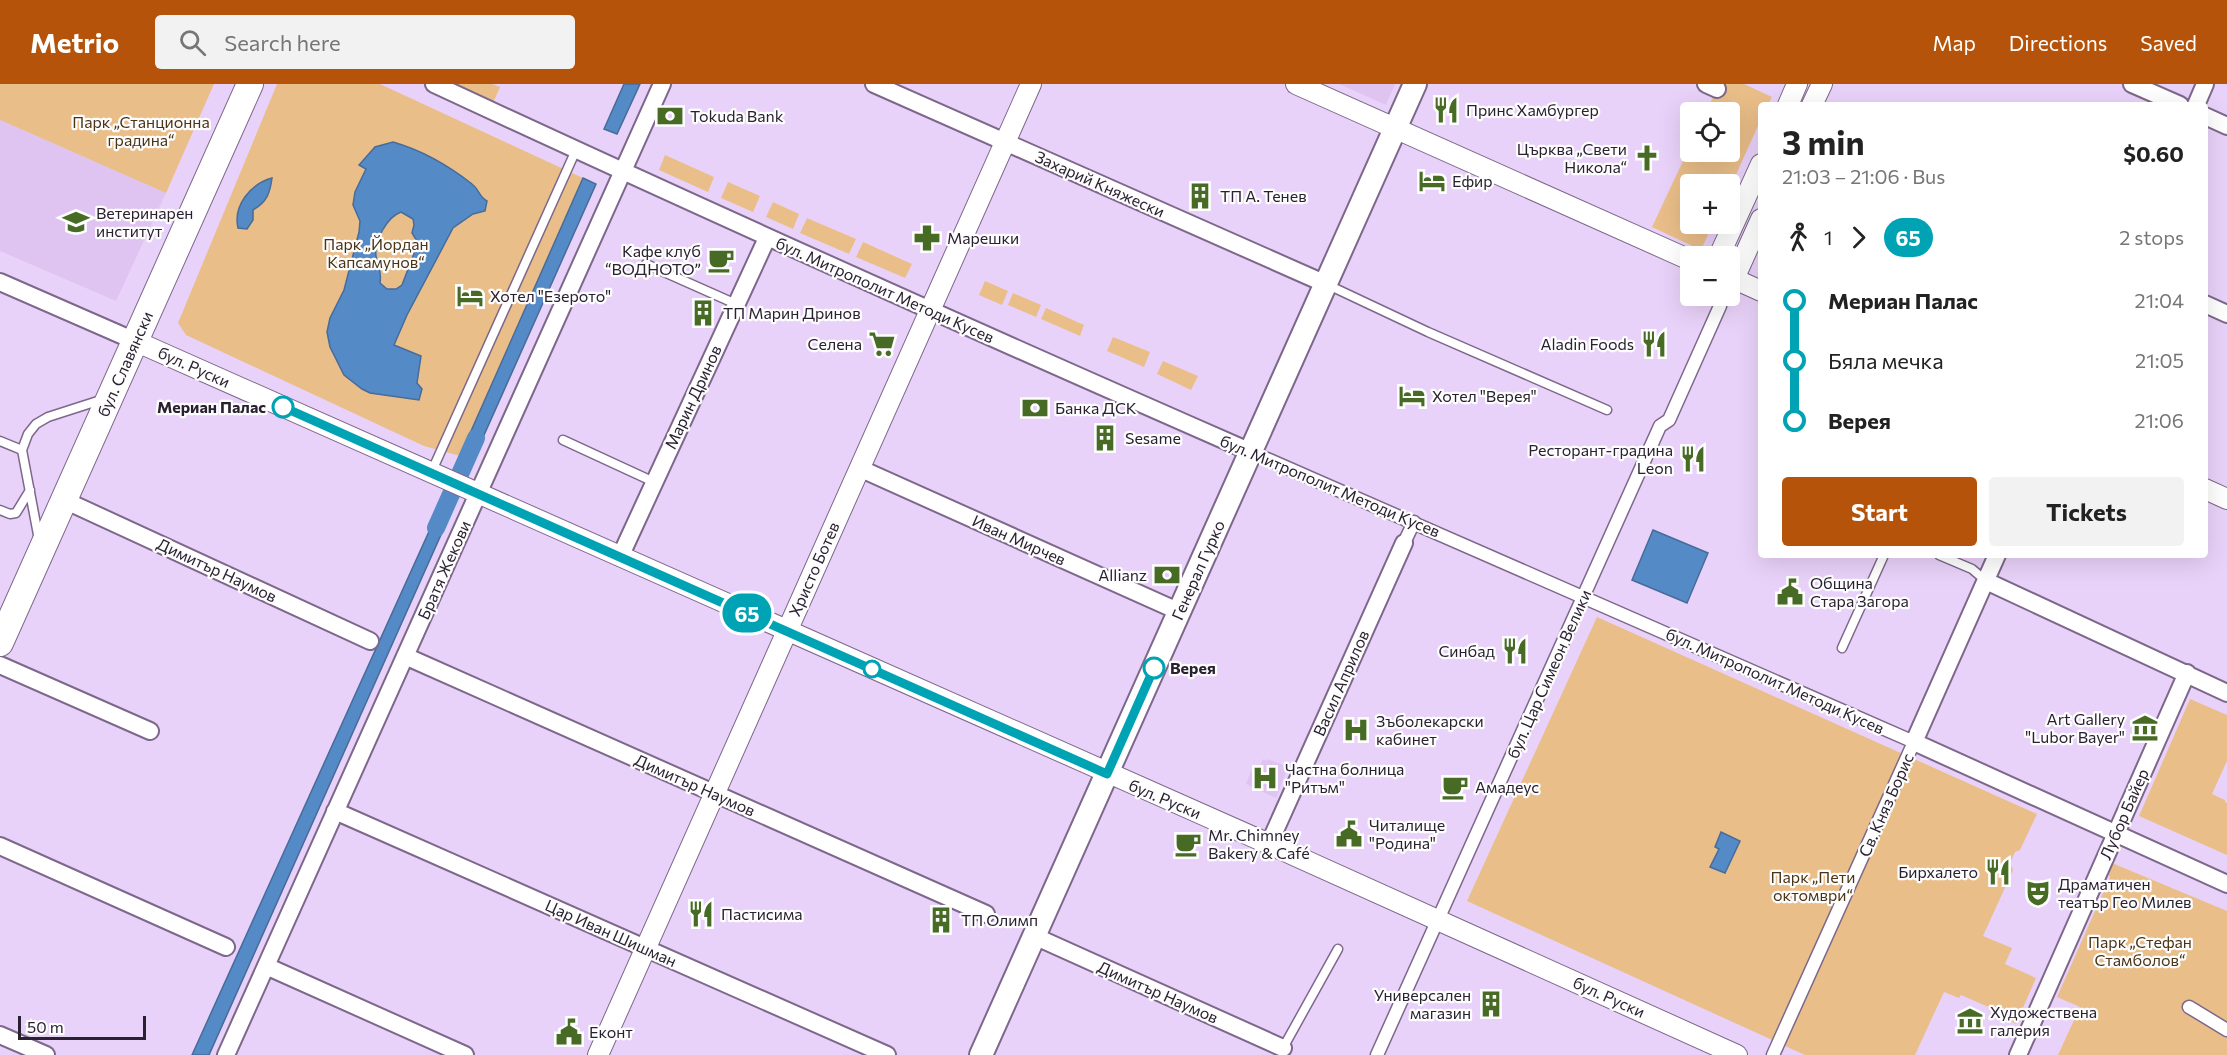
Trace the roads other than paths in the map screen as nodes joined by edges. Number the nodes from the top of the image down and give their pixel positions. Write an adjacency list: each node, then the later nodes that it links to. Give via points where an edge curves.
1 (250, 84): 38 (main road, бул. Славянски)
2 (434, 84): 20 (street, бул. Митрополит Методи Кусев)
3 (662, 84): 22 (street, Братя Жекови)
4 (874, 84): 19 (street, Захарий Княжески)
5 (1031, 84): 19 (street, Христо Ботев)
6 (1296, 84): 18 (street)
7 (1415, 84): 18 (main road, Генерал Гурко)
8 (1797, 84): 12 (street)
9 (1822, 84): 13 (street)
10 (2132, 84): 14 (street)
11 (2205, 84): 15 (street)
12 (1789, 102)
13 (1813, 102)
14 (2173, 102)
15 (2197, 102)
16 (2208, 117): 17 (street)
17 (2227, 126)
18 (1395, 128): 26 (street); 31 (main road, Генерал Гурко)
19 (1005, 143): 31 (street, Захарий Княжески); 36 (street, Христо Ботев)
20 (576, 150): 22 (street, бул. Митрополит Методи Кусев); 46 (lane)
21 (1758, 171): 25 (street)
22 (623, 173): 24 (street, бул. Митрополит Методи Кусев); 50 (street, Братя Жекови)
23 (1758, 225): 27 (street)
24 (767, 238): 33 (street, Марин Дринов); 36 (street, бул. Митрополит Методи Кусев)
25 (1724, 246)
26 (1680, 256)
27 (1740, 262)
28 (646, 264): 33 (lane)
29 (0, 282): 38 (street, бул. Руски)
30 (1740, 282): 32 (street)
31 (1326, 284): 40 (lane); 44 (main road, Генерал Гурко)
32 (1758, 290)
33 (736, 304): 47 (street, Марин Дринов)
34 (2208, 305): 37 (street)
35 (1720, 306): 62 (street, бул. Цар Симеон Велики, via 1669,420 1660,426)
36 (929, 311): 44 (street, бул. Митрополит Методи Кусев); 45 (street, Христо Ботев)
37 (2227, 314)
38 (135, 341): 39 (main road, бул. Славянски); 46 (street, бул. Руски)
39 (110, 397): 43 (lane, via 36,424); 52 (main road, бул. Славянски)
40 (1607, 410)
41 (563, 440): 47 (lane)
42 (0, 441): 43 (lane)
43 (22, 450): 48 (lane)
44 (1251, 452): 54 (street, бул. Митрополит Методи Кусев); 63 (main road, Генерал Гурко)
45 (859, 468): 63 (street, Иван Мирчев); 64 (street, Христо Ботев)
46 (436, 475): 50 (street, бул. Руски)
47 (654, 482): 57 (street, Марин Дринов)
48 (31, 490): 53 (lane, via 16,513); 56 (lane)
49 (2208, 490): 51 (street)
50 (478, 494): 57 (street, бул. Руски); 68 (street, Братя Жекови)
51 (2227, 499)
52 (64, 500): 56 (main road, бул. Славянски); 65 (street, Димитър Наумов)
53 (0, 510)
54 (1414, 522): 55 (street, Васил Априлов); 62 (street, бул. Митрополит Методи Кусев)
55 (1404, 543): 78 (street, Васил Априлов)
56 (41, 552): 66 (main road, бул. Славянски)
57 (620, 557): 64 (street, бул. Руски)
58 (1883, 558): 67 (lane)
59 (1946, 558): 61 (lane, via 1972,569)
60 (1996, 558): 61 (street, Св. Княз Борис)
61 (1986, 581): 70 (street); 73 (street, Св. Княз Борис)
62 (1583, 597): 73 (street, бул. Митрополит Методи Кусев); 82 (street, бул. Цар Симеон Велики)
63 (1179, 612): 74 (main road, Генерал Гурко)
64 (787, 631): 74 (street, бул. Руски); 75 (street, Христо Ботев)
65 (370, 642)
66 (0, 643)
67 (1842, 648)
68 (405, 656): 75 (street, Димитър Наумов); 76 (street, Братя Жекови)
69 (0, 665): 72 (street)
70 (2187, 673): 71 (street); 77 (street, Лубор Байер)
71 (2227, 693)
72 (150, 731)
73 (1914, 742): 77 (street, бул. Митрополит Методи Кусев); 100 (street, Св. Княз Борис)
74 (1107, 774): 78 (street, бул. Руски); 83 (main road, Генерал Гурко)
75 (714, 794): 81 (street, Димитър Наумов); 85 (street, Христо Ботев)
76 (335, 811): 85 (street, Цар Иван Шишман); 87 (street, Братя Жекови)
77 (2115, 834): 80 (street, бул. Митрополит Методи Кусев); 101 (street, Лубор Байер)
78 (1269, 844): 82 (street, бул. Руски)
79 (0, 846): 84 (street)
80 (2227, 884)
81 (986, 914)
82 (1438, 920): 98 (street, бул. Цар Симеон Велики); 99 (street, бул. Руски)
83 (1034, 936): 91 (street, Димитър Наумов); 97 (main road, Генерал Гурко)
84 (226, 947)
85 (645, 948): 95 (street, Христо Ботев); 96 (street, Цар Иван Шишман)
86 (1338, 949): 91 (lane)
87 (266, 966): 93 (street, Братя Жекови); 94 (street)
88 (2189, 1007): 89 (street)
89 (2227, 1030)
90 (0, 1035): 92 (street)
91 (1283, 1048)
92 (46, 1055)
93 (226, 1055)
94 (465, 1055)
95 (598, 1055)
96 (887, 1055)
97 (981, 1055)
98 (1377, 1055)
99 (1737, 1055)
100 (1773, 1055)
101 (2018, 1055)

